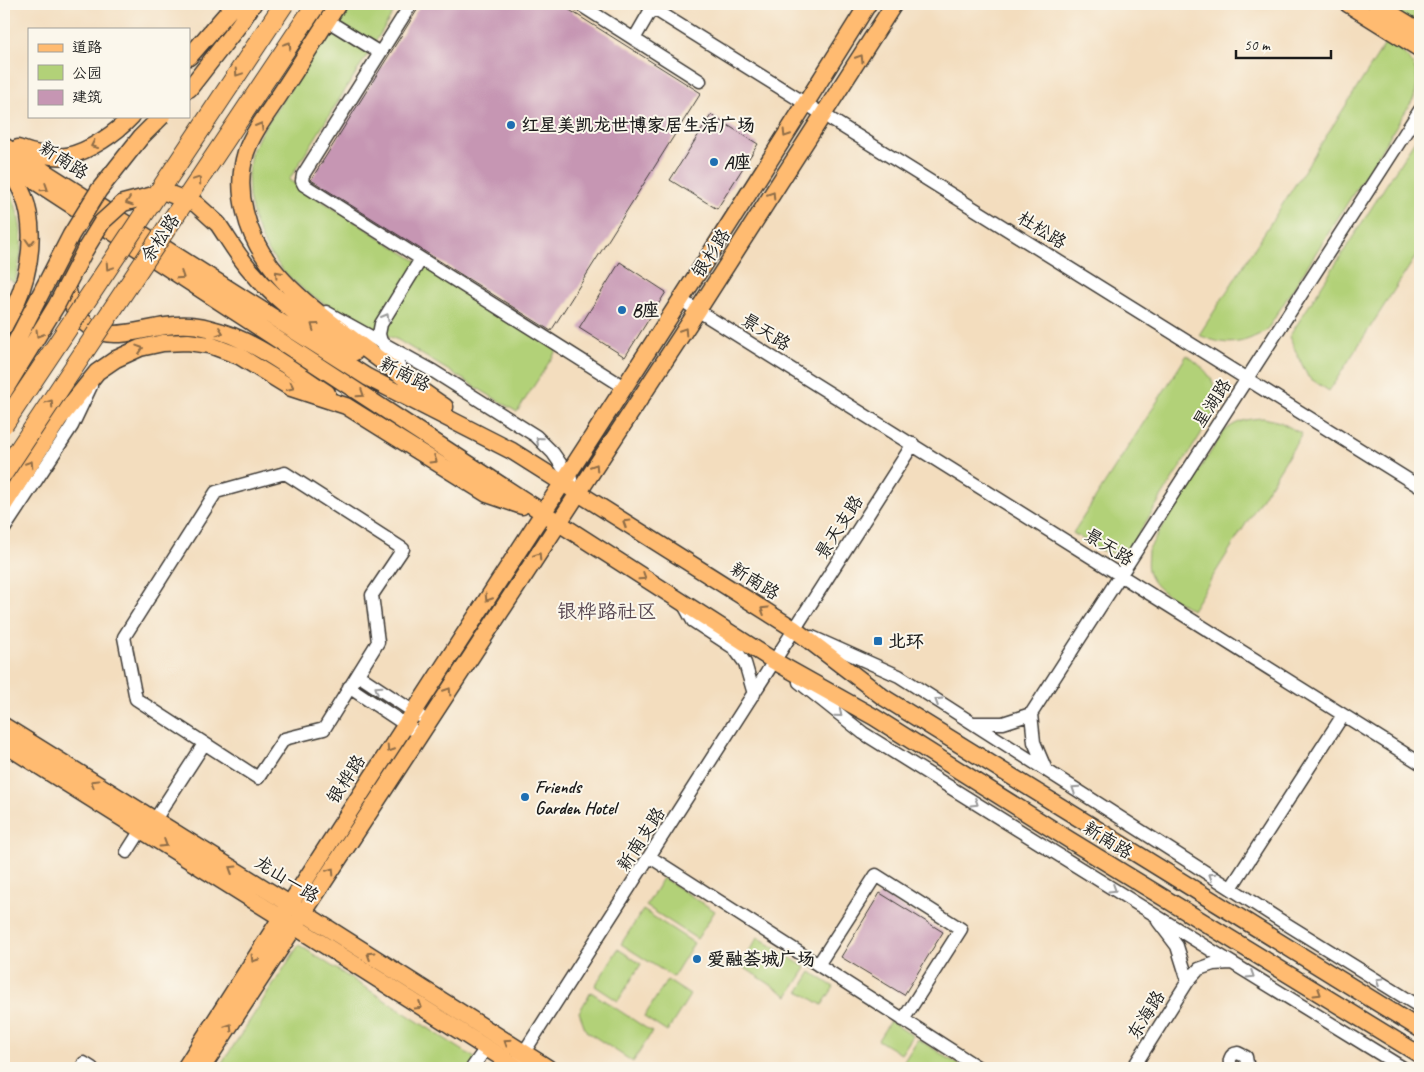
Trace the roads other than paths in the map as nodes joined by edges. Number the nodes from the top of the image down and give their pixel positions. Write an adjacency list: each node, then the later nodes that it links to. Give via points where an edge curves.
1 (235, 4): 18 (main road)
2 (253, 4): 20 (main road)
3 (284, 4): 43 (highway, 余松路, one-way to 43, bridge)
4 (316, 4): 46 (highway, 余松路, one-way to 4, bridge)
5 (338, 4): 13 (main road)
6 (411, 4): 17 (street)
7 (579, 4): 15 (street)
8 (868, 4): 21 (main road, 银杉路)
9 (894, 4): 23 (main road, 银杉路, one-way to 9)
10 (1348, 4): 16 (main road)
11 (1376, 4): 14 (main road)
12 (649, 6): 15 (street); 21 (street, 杜松路)
13 (328, 20): 17 (street); 31 (main road, one-way to 13, via 263,256 248,228 242,200 242,174 247,152 259,127)
14 (1420, 31)
15 (634, 39): 19 (street)
16 (1420, 49)
17 (380, 53): 30 (street, via 302,180 304,185)
18 (190, 56)
19 (700, 81)
20 (190, 88)
21 (806, 103): 23 (street, 杜松路); 32 (main road, 银杉路, one-way to 32)
22 (1420, 110): 38 (street, 星湖路)
23 (824, 115): 33 (main road, 银杉路, one-way to 23); 38 (street, 杜松路)
24 (130, 118): 26 (main road, one-way to 26, via 97,144 66,156 35,154)
25 (160, 118): 29 (main road, bridge, via 98,190)
26 (4, 145): 45 (main road, 新南路, via 367,377)
27 (4, 161): 51 (main road, 新南路, one-way to 51)
28 (4, 166): 34 (main road, one-way to 34, via 25,195 31,224 25,276)
29 (71, 235): 36 (main road, bridge); 42 (main road, one-way to 42, bridge, via 66,262 70,302 81,319 95,330 126,334 166,326 208,328 242,339)
30 (421, 259): 35 (street, one-way to 30, via 382,324); 40 (street)
31 (302, 298): 35 (street); 39 (main road)
32 (681, 300): 33 (street, 景天路); 40 (main road, 银杉路)
33 (698, 310): 44 (street, 景天路); 49 (main road, 银杉路, one-way to 33)
34 (4, 327)
35 (381, 342): 39 (street); 47 (street, one-way to 35, via 553,453 536,436)
36 (4, 365)
37 (97, 372): 42 (main road, one-way to 42, via 140,348 163,343 210,345 239,356 291,388); 50 (main road, one-way to 37, via 59,419); 53 (street, via 72,426)
38 (1248, 379): 48 (street, 杜松路); 54 (street, 星湖路)
39 (416, 387): 41 (main road, one-way to 41, bridge, via 295,313 250,271 218,224 196,204 165,192 123,204 102,222); 45 (main road)
40 (624, 387): 47 (main road, 银杉路)
41 (4, 391)
42 (346, 406): 51 (main road, one-way to 51, via 487,494)
43 (4, 424)
44 (913, 444): 54 (street, 景天路); 56 (street, 景天支路)
45 (512, 451): 47 (main road, 新南路)
46 (4, 472)
47 (565, 478): 49 (main road, 新南路); 51 (main road, 银杉路)
48 (1420, 487)
49 (578, 493): 52 (main road, 银杉路); 56 (main road, 新南路, one-way to 49)
50 (4, 505)
51 (543, 513): 52 (main road, 新南路); 63 (main road, 银桦路, one-way to 63)
52 (559, 523): 55 (main road, 新南路, one-way to 55); 66 (main road, one-way to 52)
53 (4, 529)
54 (1121, 576): 61 (street, 星湖路); 62 (street, 景天路)
55 (684, 603): 57 (main road, 新南路); 60 (street, via 693,621 734,648 745,663)
56 (794, 629): 57 (street, 新南支路); 64 (street, 新南路, one-way to 56, via 899,676); 84 (main road, 新南路, via 883,697)
57 (774, 661): 60 (street, 新南支路); 77 (street, 新南路, one-way to 77, via 864,733); 86 (main road, 新南路, one-way to 86, via 874,717)
58 (358, 675): 59 (street); 63 (street, one-way to 58); 68 (street, via 378,642 372,595 402,549 285,473 216,492 124,637 136,699)
59 (349, 687): 63 (street); 68 (street, via 324,729 284,740 258,778)
60 (754, 694): 73 (street, 新南支路)
61 (1031, 714): 64 (street, via 1004,723); 70 (street, via 1034,742)
62 (1343, 715): 69 (street, 景天路); 74 (street)
63 (410, 718): 66 (street); 75 (main road, 银桦路, one-way to 75)
64 (972, 723): 70 (street, 新南路)
65 (4, 726): 71 (main road, 龙山一路, one-way to 65)
66 (424, 728): 76 (main road, one-way to 66)
67 (4, 744): 71 (main road, 龙山一路)
68 (204, 744): 71 (street)
69 (1420, 763)
70 (1046, 770): 74 (street, 新南路, one-way to 70)
71 (147, 825): 72 (street); 75 (main road, 龙山一路)
72 (127, 852)
73 (650, 857): 80 (street); 87 (street, 新南支路)
74 (1231, 888): 82 (street, 新南路, one-way to 74)
75 (285, 911): 76 (main road, 龙山一路); 78 (main road, 龙山一路); 88 (main road, 银桦路, one-way to 88)
76 (304, 913): 78 (main road); 87 (main road, 龙山一路, one-way to 76)
77 (1153, 914): 79 (street, 新南路); 81 (street, via 1177,946)
78 (294, 927): 85 (main road, 龙山一路, one-way to 85); 89 (main road, one-way to 78)
79 (1232, 963): 81 (street, 东海路, via 1212,964 1199,969); 96 (street, 新南路, one-way to 96)
80 (818, 965): 83 (street); 83 (street, via 876,875 953,924 960,929)
81 (1188, 981): 93 (street, 东海路)
82 (1420, 1007)
83 (903, 1020): 92 (street)
84 (1420, 1029)
85 (486, 1048): 87 (main road, 龙山一路); 90 (street)
86 (1420, 1055)
87 (519, 1063): 91 (main road, 龙山一路)
88 (185, 1068)
89 (202, 1068)
90 (472, 1068)
91 (548, 1068)
92 (979, 1068)
93 (1133, 1068)
94 (1233, 1068): 95 (street, via 1230,1058 1238,1053 1246,1057)
95 (1245, 1068)
96 (1403, 1068)

